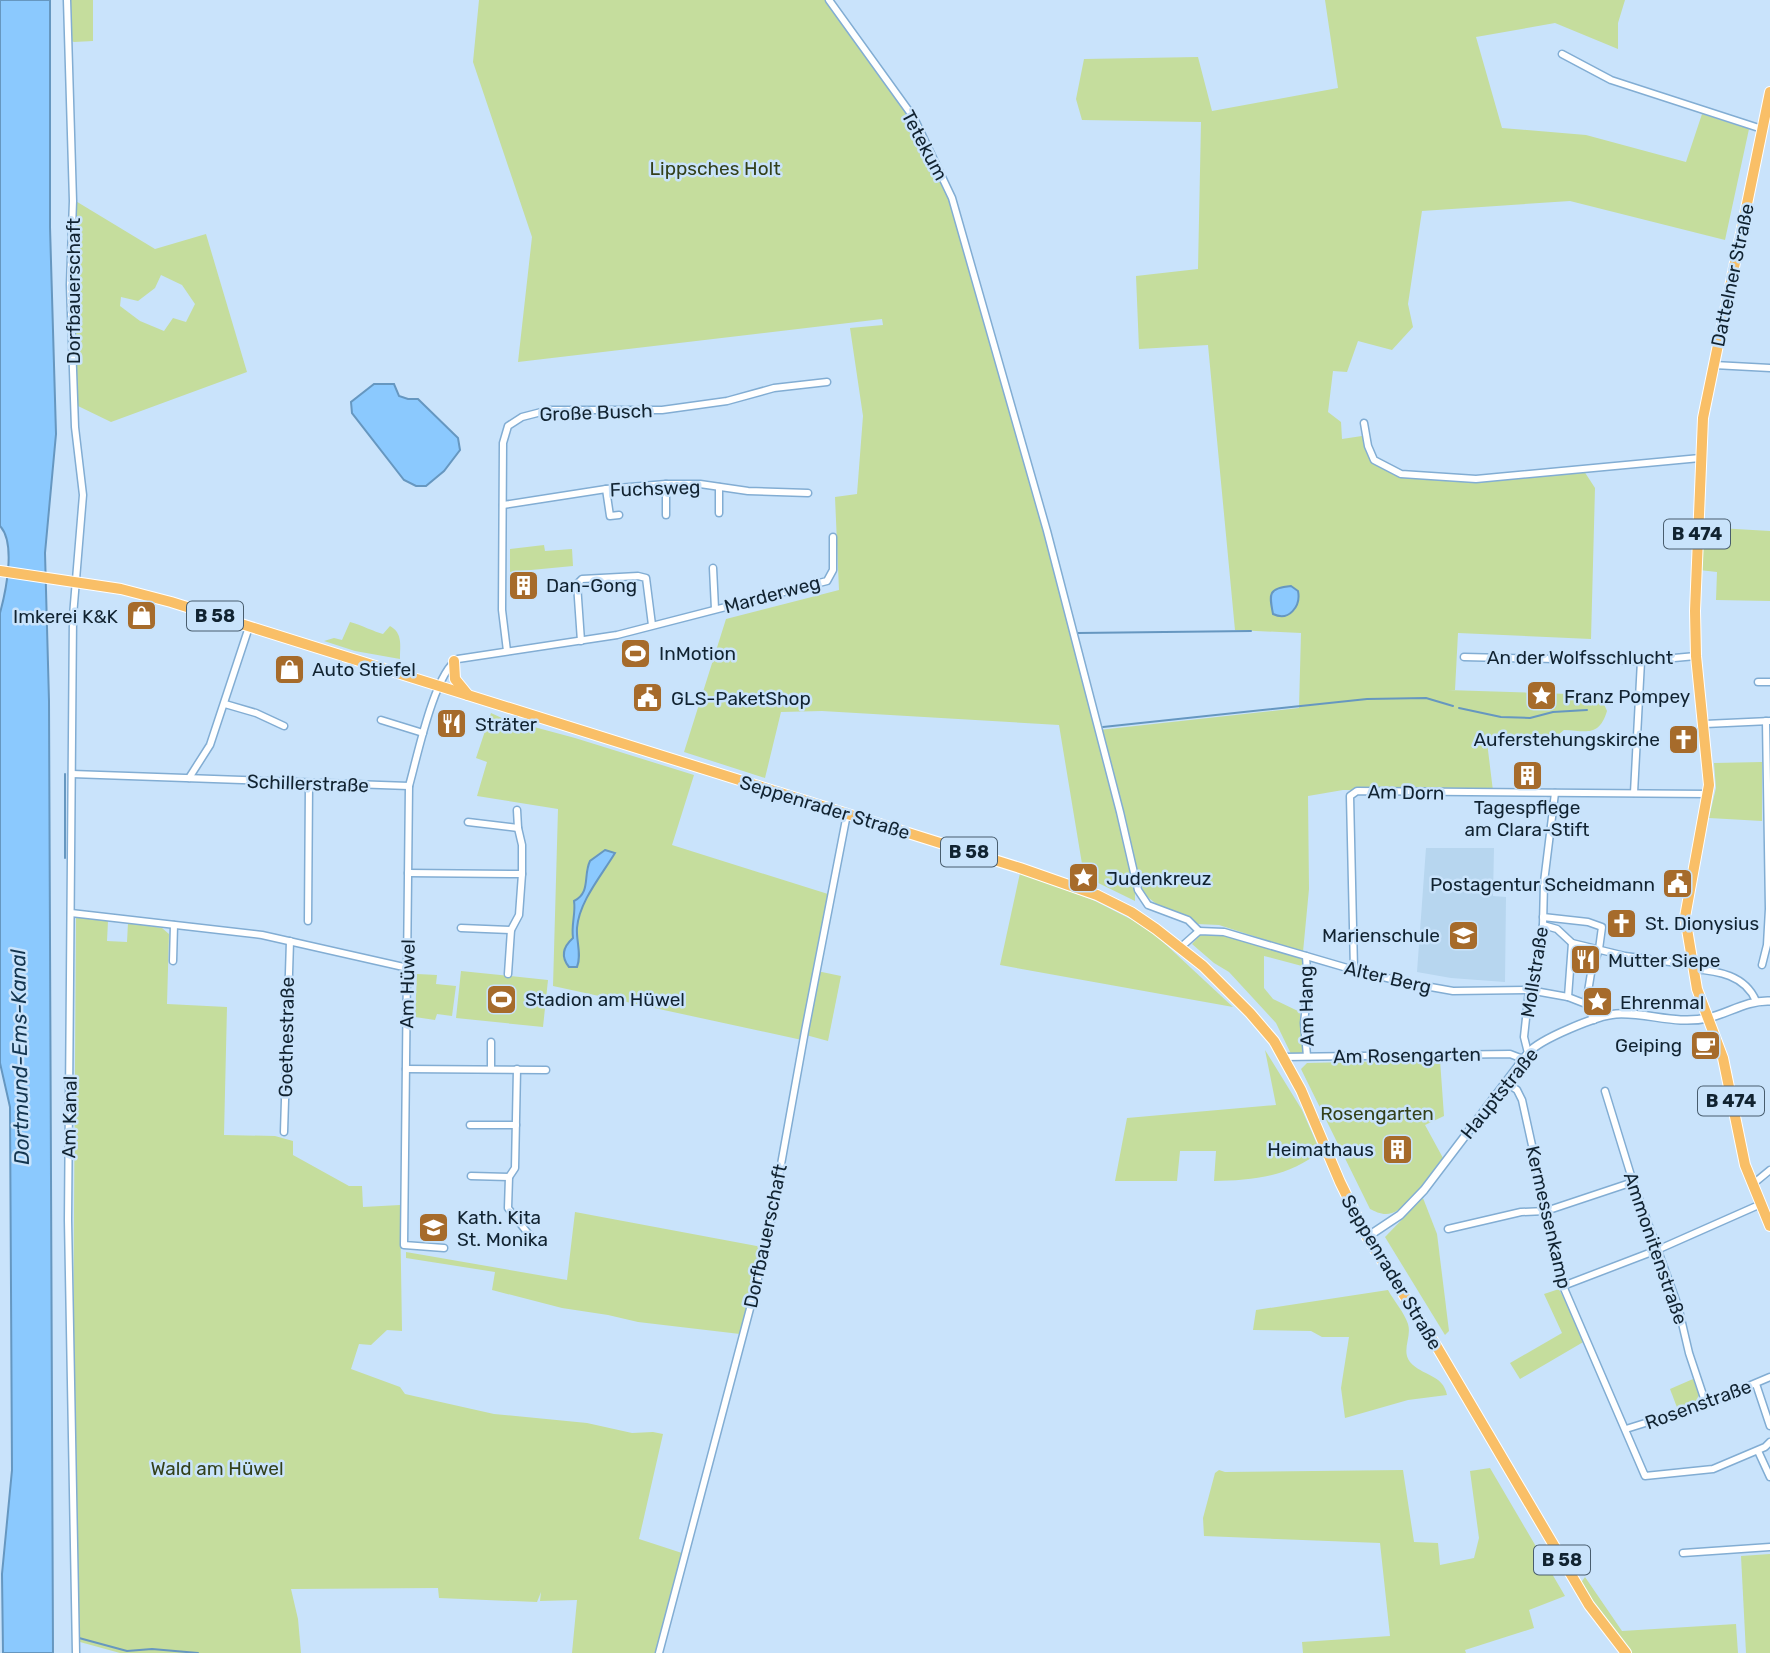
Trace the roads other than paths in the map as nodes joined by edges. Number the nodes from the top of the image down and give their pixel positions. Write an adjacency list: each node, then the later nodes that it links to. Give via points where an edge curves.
1 (67, 0): 22 (street, Dorfbauerschaft, via 75,427 83,495)
2 (829, 0): 62 (street, Tetekum, via 914,118 952,198 1047,531 1138,890 1148,905 1188,920)
3 (1562, 54): 5 (street, via 1611,80)
4 (1770, 92): 5 (main road, Dattelner Straße / B 474)
5 (1762, 129): 6 (main road, Dattelner Straße / B 474)
6 (1714, 365): 7 (street); 10 (main road, Dattelner Straße / B 474)
7 (1770, 368)
8 (827, 382): 15 (street, Große Busch, via 662,410 549,411 522,417 508,426 503,443)
9 (1364, 423): 10 (street, via 1374,460 1401,474 1427,477 1476,479)
10 (1700, 457): 28 (main road, Dattelner Straße / B 474)
11 (666, 484): 12 (street, Fuchsweg); 13 (street, Fuchsweg); 18 (street)
12 (719, 487): 14 (street, Fuchsweg); 16 (street)
13 (606, 489): 15 (street, Fuchsweg); 17 (street, via 610,516)
14 (807, 492)
15 (503, 505): 27 (street, Große Busch, via 502,611)
16 (719, 513)
17 (619, 515)
18 (666, 515)
19 (833, 537): 23 (street, Marderweg, via 833,570 827,581)
20 (713, 568): 23 (street, Marderweg)
21 (0, 571): 22 (main road, Seppenrader Straße / B 58)
22 (76, 582): 25 (main road, Seppenrader Straße / B 58, via 121,589); 42 (street, Am Kanal)
23 (715, 609): 24 (street, Marderweg)
24 (652, 625): 26 (street, Marderweg); 26 (street, via 646,578 582,579 577,584)
25 (249, 627): 34 (main road, Seppenrader Straße / B 58); 36 (street)
26 (581, 641): 27 (street, Marderweg)
27 (507, 651): 30 (street, Marderweg)
28 (1696, 656): 31 (street, An der Wolfsschlucht); 39 (main road, Dattelner Straße / B 474)
29 (1464, 657): 31 (street, An der Wolfsschlucht)
30 (454, 661): 34 (street); 35 (main road, via 455,680)
31 (1641, 661): 47 (street)
32 (1758, 682): 33 (street)
33 (1770, 682)
34 (438, 687): 35 (main road, Seppenrader Straße / B 58); 41 (street, Am Hüwel)
35 (471, 697): 50 (main road, Seppenrader Straße / B 58)
36 (225, 704): 40 (street); 43 (street, via 210,745)
37 (381, 720): 41 (street)
38 (1768, 721): 39 (street); 55 (street)
39 (1705, 724): 48 (main road, Dattelner Straße / B 474)
40 (284, 726)
41 (423, 733): 45 (street, Am Hüwel)
42 (72, 774): 43 (street); 56 (street, Am Kanal)
43 (189, 778): 44 (street, Schillerstraße)
44 (309, 783): 45 (street, Schillerstraße); 57 (street)
45 (409, 786): 53 (street, Am Hüwel)
46 (1555, 793): 47 (street); 58 (street, Mollstraße); 72 (street, Am Dorn, via 1352,794)
47 (1634, 793): 48 (street)
48 (1708, 794): 70 (main road, Dattelner Straße / B 474, via 1685,917)
49 (517, 810): 52 (street)
50 (847, 814): 65 (main road, Seppenrader Straße / B 58, via 1097,895); 119 (street, Dorfbauerschaft, via 766,1248)
51 (468, 822): 52 (street)
52 (518, 828): 54 (street, via 523,845)
53 (408, 873): 54 (street); 71 (street, Am Hüwel)
54 (522, 874): 61 (street, via 519,915)
55 (1769, 909): 69 (street)
56 (71, 913): 59 (street); 118 (street, Am Kanal, via 68,1220)
57 (308, 921)
58 (1543, 921): 64 (street); 66 (street, via 1600,926); 74 (street, Mollstraße, via 1535,978)
59 (174, 925): 63 (street); 68 (street)
60 (461, 928): 61 (street)
61 (512, 930): 73 (street)
62 (1199, 931): 65 (street); 67 (street, Alter Berg, via 1224,932)
63 (290, 941): 71 (street); 93 (street, Goethestraße)
64 (1572, 943): 66 (street); 75 (street)
65 (1181, 947): 82 (main road, Seppenrader Straße / B 58, via 1250,1013)
66 (1599, 949): 70 (street); 78 (street)
67 (1306, 956): 72 (street, Alter Berg); 83 (street, Am Hang)
68 (173, 961)
69 (1762, 965)
70 (1692, 967): 76 (street, via 1726,973 1750,989); 79 (main road, Dattelner Straße / B 474)
71 (408, 968): 85 (street, Am Hüwel)
72 (1353, 970): 74 (street, Alter Berg, via 1452,991)
73 (508, 974)
74 (1529, 989): 75 (street, Alter Berg); 84 (street, Mollstraße)
75 (1569, 997): 78 (street, Alter Berg)
76 (1756, 1001): 77 (street, Hauptstraße); 79 (street, Hauptstraße)
77 (1770, 1001)
78 (1586, 1004): 80 (street)
79 (1708, 1018): 80 (street, Hauptstraße, via 1682,1021 1614,1014); 98 (main road, B 474, via 1723,1058 1745,1165)
80 (1594, 1020): 84 (street, Hauptstraße, via 1542,1041)
81 (491, 1042): 86 (street)
82 (1286, 1056): 83 (street, Am Rosengarten); 103 (main road, Seppenrader Straße / B 58)
83 (1307, 1056): 84 (street, Am Rosengarten)
84 (1526, 1056): 89 (street, Hauptstraße)
85 (406, 1069): 86 (street); 105 (street, Am Hüwel, via 404,1245)
86 (491, 1069): 87 (street)
87 (517, 1069): 88 (street); 92 (street)
88 (546, 1070)
89 (1507, 1083): 100 (street, Kermessenkamp, via 1522,1100); 103 (street, Hauptstraße, via 1424,1190 1400,1215)
90 (1605, 1091): 97 (street, Ammonitenstraße)
91 (470, 1125): 92 (street)
92 (516, 1125): 96 (street, via 515,1168)
93 (284, 1132)
94 (1770, 1170): 98 (street)
95 (471, 1176): 96 (street)
96 (509, 1177): 104 (street, via 508,1208)
97 (1633, 1182): 100 (street); 106 (street, Ammonitenstraße)
98 (1755, 1182): 99 (main road, B 474)
99 (1761, 1204): 101 (main road, B 474); 106 (street)
100 (1546, 1211): 102 (street, via 1521,1212); 107 (street, Kermessenkamp)
101 (1770, 1226)
102 (1448, 1229)
103 (1367, 1237): 120 (main road, Seppenrader Straße / B 58, via 1589,1605)
104 (534, 1241)
105 (444, 1248)
106 (1657, 1250): 107 (street); 110 (street, Ammonitenstraße)
107 (1563, 1286): 112 (street, Kermessenkamp)
108 (1770, 1377): 109 (street, Rosenstraße)
109 (1756, 1384): 110 (street, Rosenstraße); 111 (street)
110 (1706, 1404): 112 (street, Rosenstraße)
111 (1770, 1426)
112 (1626, 1429): 114 (street, Kermessenkamp, via 1645,1476 1713,1469)
113 (1770, 1443): 114 (street)
114 (1758, 1451): 115 (street)
115 (1770, 1477)
116 (1770, 1547): 117 (street)
117 (1683, 1553)
118 (75, 1653)
119 (659, 1653)
120 (1626, 1653)

